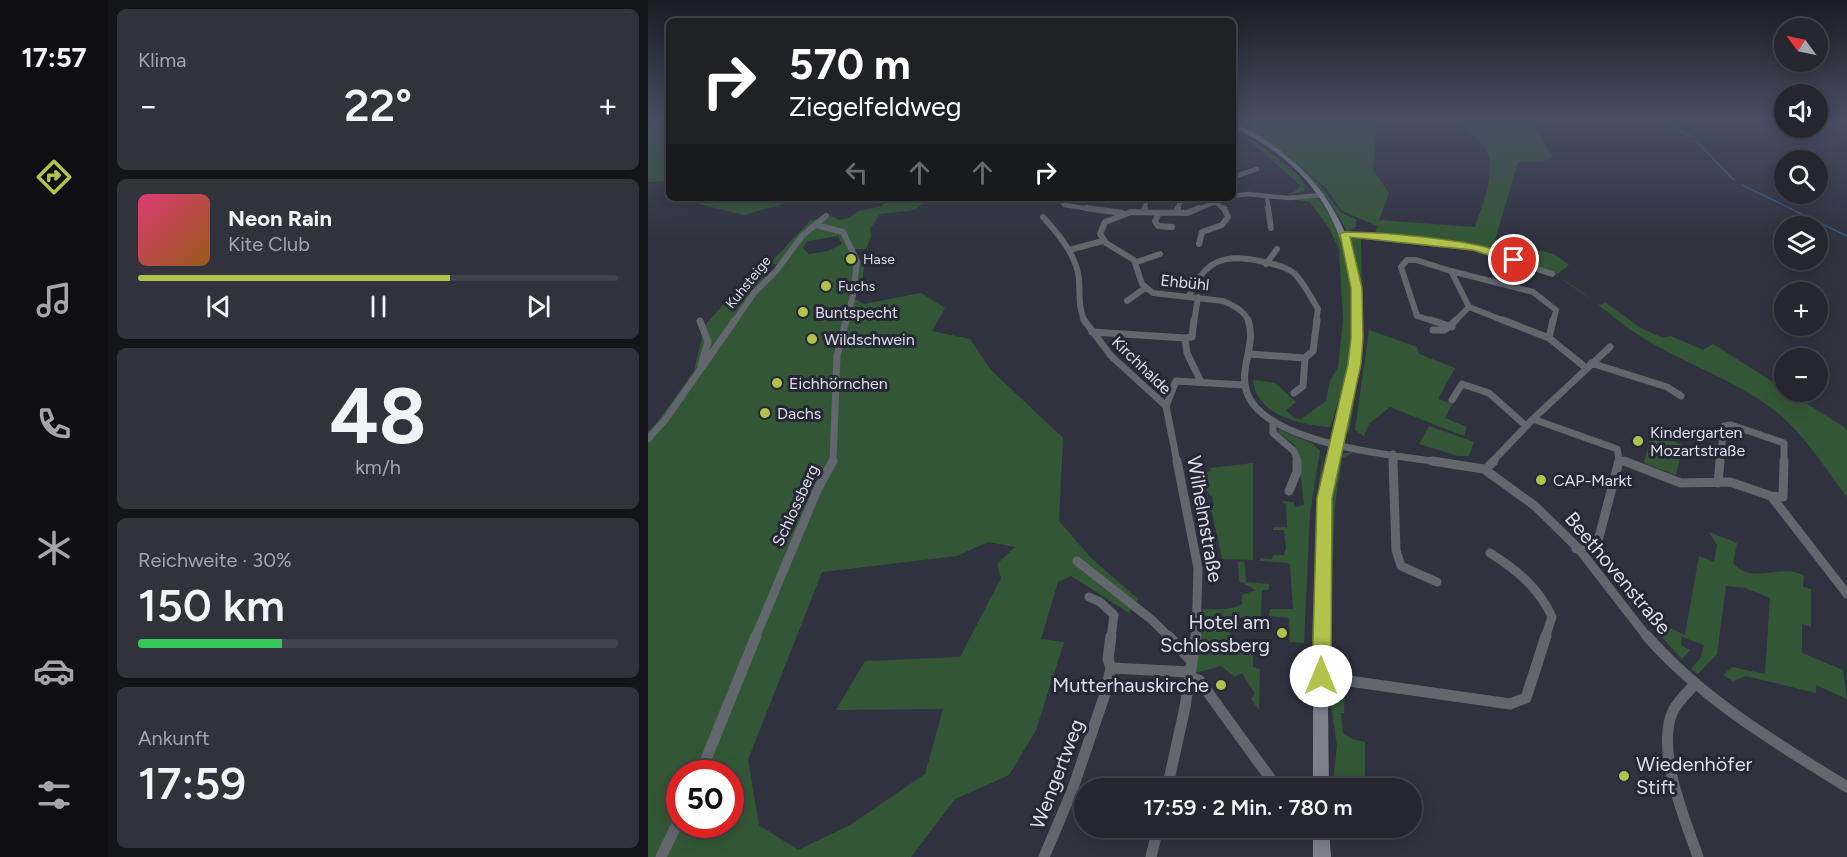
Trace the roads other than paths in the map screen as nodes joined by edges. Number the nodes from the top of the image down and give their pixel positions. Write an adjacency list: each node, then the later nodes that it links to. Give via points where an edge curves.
1 (1286, 159): 4 (main road)
2 (1257, 169): 3 (street)
3 (1236, 176)
4 (1312, 184): 5 (main road); 8 (street)
5 (1322, 195): 8 (street); 22 (main road)
6 (1236, 196): 7 (street)
7 (1267, 197): 8 (street); 21 (street)
8 (1301, 197)
9 (1062, 201): 14 (street, via 1064,205)
10 (1146, 201): 13 (street)
11 (1181, 201): 16 (street)
12 (1216, 202): 16 (street); 24 (street, via 1228,217 1222,225 1202,232)
13 (1144, 211): 14 (street); 15 (street)
14 (1124, 213): 23 (street, via 1105,222 1100,234)
15 (1159, 213): 16 (street); 20 (street, via 1155,221 1158,226)
16 (1176, 213)
17 (826, 216): 19 (street, Kuhsteige)
18 (1043, 217): 26 (street, Kirchhalde)
19 (816, 225): 47 (street, Kuhsteige, via 801,236 754,293); 75 (street, Schlossberg, via 843,232 857,261 853,295 837,356 833,462 768,603)
20 (1172, 227)
21 (1271, 228)
22 (1345, 234): 31 (street, via 1474,248); 58 (main road, via 1356,288 1357,338)
23 (1103, 241): 26 (street); 28 (street)
24 (1200, 244)
25 (1277, 249): 29 (street)
26 (1069, 250): 40 (street, Kirchhalde, via 1078,273 1083,319)
27 (1160, 254): 28 (street, Ehbühl)
28 (1137, 262): 32 (street, Ehbühl, via 1139,280)
29 (1266, 264): 33 (street, via 1237,258 1212,261 1193,283); 45 (street, via 1292,271 1318,309 1313,351)
30 (1451, 271): 36 (street); 38 (street, via 1416,260 1407,260 1401,267 1417,316); 42 (street, via 1533,292 1556,310)
31 (1552, 274)
32 (1146, 288): 33 (street, Ehbühl, via 1160,295); 35 (street, Ehbühl)
33 (1189, 297): 34 (street, Ehbühl)
34 (1198, 297): 41 (street, via 1192,337); 44 (street, Ehbühl, via 1227,303 1247,316 1253,331)
35 (1127, 301)
36 (1469, 307): 38 (street); 42 (street)
37 (700, 321): 47 (street, via 708,342)
38 (1452, 327): 39 (street)
39 (1433, 330)
40 (1092, 333): 41 (street); 53 (street, Kirchhalde, via 1108,354)
41 (1185, 338): 48 (street, via 1186,353)
42 (1549, 338): 46 (street)
43 (1610, 347): 46 (street)
44 (1249, 354): 45 (street); 49 (street, Ehbühl)
45 (1305, 358): 50 (street, via 1303,386)
46 (1588, 365): 51 (street, via 1667,387); 54 (street)
47 (699, 373): 57 (street, Kuhsteige)
48 (1198, 382): 49 (street); 53 (street, via 1173,383)
49 (1244, 385): 55 (street, via 1253,406)
50 (1294, 393)
51 (1681, 396)
52 (1452, 400): 56 (street, via 1462,384 1481,390)
53 (1166, 406): 72 (street, Wilhelmstraße, via 1198,567)
54 (1533, 419): 56 (street); 60 (street, via 1617,449)
55 (1273, 421): 58 (street); 63 (street, via 1273,433 1294,448 1297,457 1297,472)
56 (1526, 426): 61 (street)
57 (648, 439)
58 (1336, 442): 59 (street, Beethovenstraße); 73 (main road, via 1325,498)
59 (1393, 454): 61 (street, Beethovenstraße); 68 (street, via 1396,550 1401,566)
60 (1619, 459): 62 (street, via 1681,483); 65 (street, via 1598,541)
61 (1485, 470): 65 (street, Beethovenstraße, via 1550,519)
62 (1718, 483): 64 (street, via 1730,482); 64 (street, via 1724,426 1731,425 1784,443 1783,497)
63 (1289, 491)
64 (1771, 496): 69 (street)
65 (1576, 549): 74 (street, Beethovenstraße, via 1658,649)
66 (1490, 553): 73 (street, via 1515,568 1547,603 1552,616 1526,698 1510,704)
67 (1077, 561): 72 (street, via 1152,620)
68 (1437, 582)
69 (1847, 594)
70 (1089, 597): 71 (street, Wengertweg, via 1114,615 1108,659)
71 (1111, 668): 72 (street); 84 (street, Wengertweg, via 1072,791)
72 (1190, 670): 76 (street, Wilhelmstraße); 77 (street)
73 (1321, 676): 78 (main road)
74 (1694, 685): 79 (street, Beethovenstraße, via 1733,716); 87 (street, via 1674,710 1668,733 1675,789)
75 (706, 760)
76 (1169, 778)
77 (1270, 778)
78 (1321, 778)
79 (1847, 787)
80 (670, 838): 83 (street)
81 (1156, 838): 85 (street)
82 (1321, 838): 86 (main road)
83 (661, 857)
84 (1044, 857)
85 (1151, 857)
86 (1322, 857)
87 (1698, 857)

